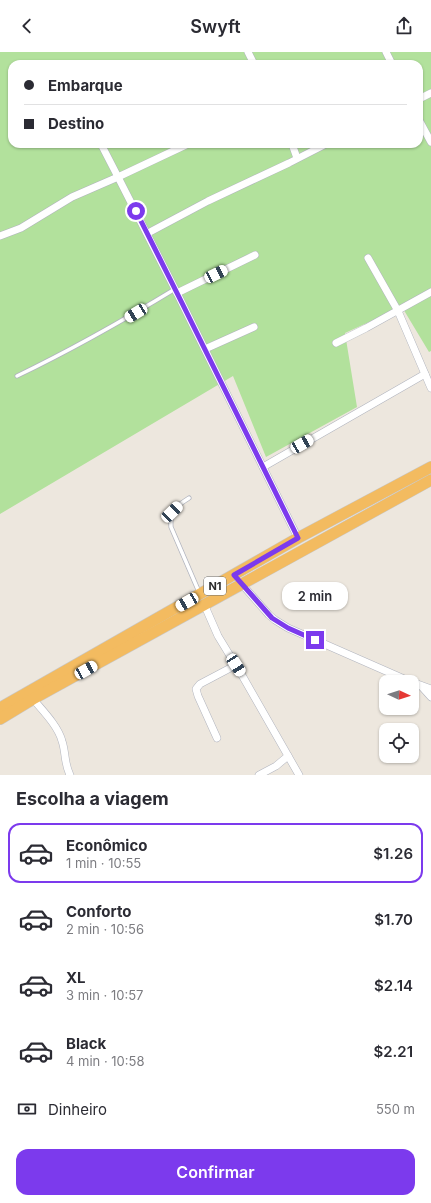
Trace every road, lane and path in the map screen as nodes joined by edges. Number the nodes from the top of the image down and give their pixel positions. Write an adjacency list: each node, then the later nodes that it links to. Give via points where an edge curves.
1 (423, 127): 2 (street)
2 (431, 142)
3 (104, 148): 8 (street)
4 (180, 148): 8 (street)
5 (294, 148): 7 (street)
6 (318, 148): 7 (street)
7 (298, 158): 9 (street, via 208,201)
8 (118, 177): 9 (street); 10 (street, via 72,197 21,228)
9 (148, 234): 13 (street)
10 (0, 236)
11 (255, 255): 13 (street)
12 (368, 258): 15 (street)
13 (176, 291): 18 (street); 20 (lane)
14 (431, 292): 15 (street)
15 (398, 311): 17 (street); 19 (street)
16 (254, 327): 18 (street)
17 (336, 343)
18 (205, 349): 22 (street)
19 (424, 374): 21 (street); 22 (street)
20 (17, 376)
21 (431, 388)
22 (262, 467): 26 (street)
23 (431, 467): 26 (highway, N1)
24 (431, 480): 27 (highway, N1)
25 (189, 498): 28 (lane, via 172,512 171,527)
26 (298, 538): 27 (highway, N1)
27 (238, 580): 28 (highway, N1); 30 (street, via 269,615 288,628)
28 (202, 599): 29 (street, via 218,636); 34 (highway, N1); 35 (highway, N1)
29 (236, 665): 37 (street, via 200,684 196,689); 38 (street)
30 (396, 675)
31 (421, 686): 32 (street); 33 (street)
32 (431, 689)
33 (431, 697)
34 (33, 699): 36 (highway, N1); 39 (street, via 62,739)
35 (0, 708)
36 (0, 719)
37 (217, 738)
38 (288, 756): 40 (street); 41 (street)
39 (70, 775)
40 (259, 775)
41 (299, 775)

